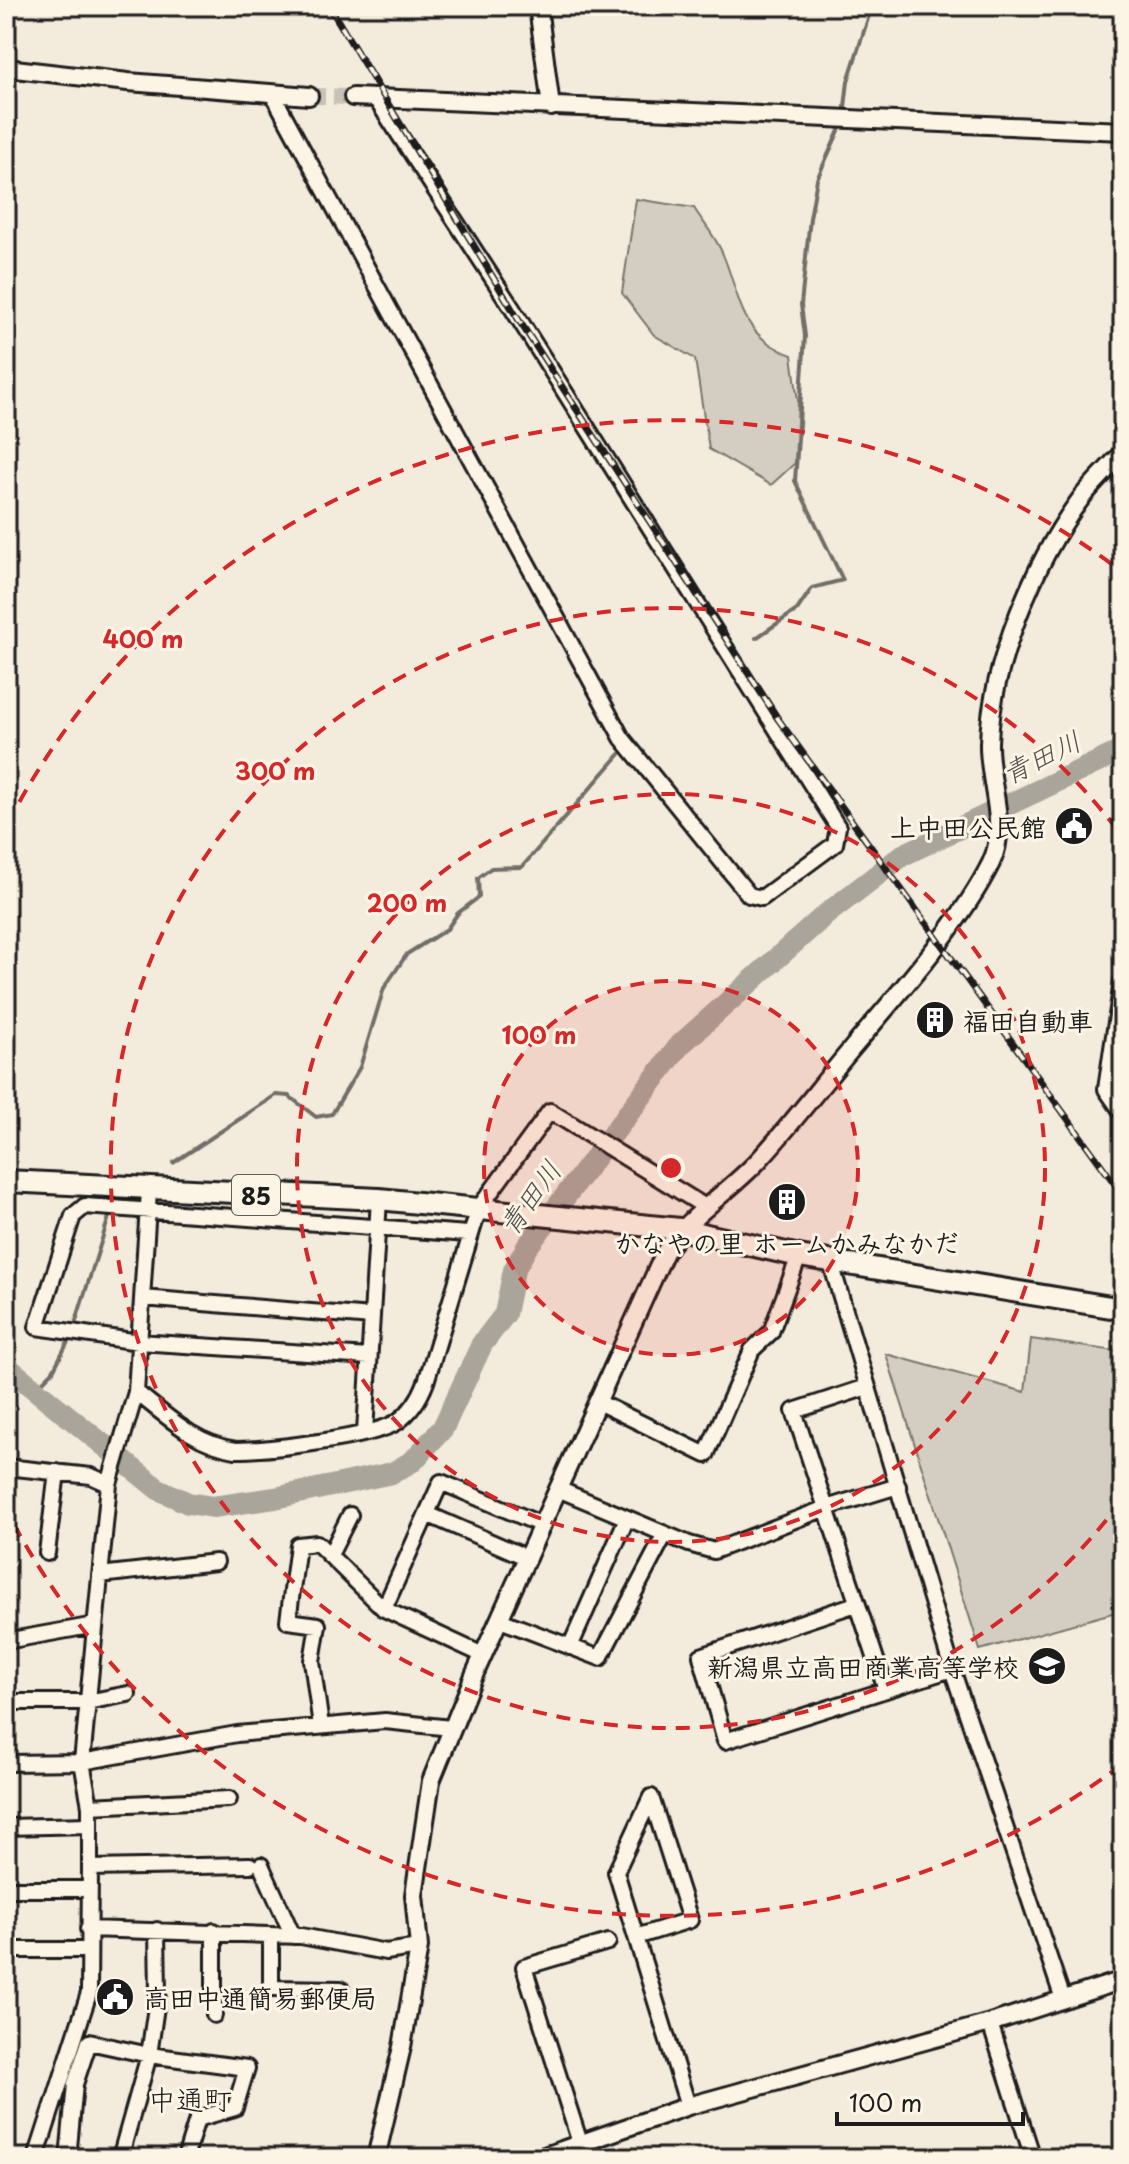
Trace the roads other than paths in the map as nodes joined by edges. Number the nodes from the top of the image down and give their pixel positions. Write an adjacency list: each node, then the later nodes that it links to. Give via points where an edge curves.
1 (538, 6): 7 (street)
2 (6, 68): 3 (street)
3 (272, 93): 4 (street); 6 (street, via 622,738 749,895 762,898 835,844 838,827)
4 (309, 96)
5 (353, 97): 6 (street)
6 (376, 99): 7 (street)
7 (551, 107): 8 (street)
8 (1123, 131)
9 (1123, 452): 16 (street, via 1083,497 1055,540 1003,658 990,706 997,817 994,857 961,910 792,1122)
10 (1123, 982): 11 (street, via 1107,1089)
11 (1123, 1112)
12 (6, 1181): 13 (main road, 85)
13 (149, 1191): 14 (main road, 85); 17 (street)
14 (379, 1199): 15 (main road, 85); 18 (street)
15 (479, 1208): 16 (street, via 550,1111); 19 (main road, 85); 20 (street)
16 (707, 1208): 19 (street)
17 (147, 1213): 18 (street); 23 (street); 26 (street, via 85,1206 73,1216 37,1327)
18 (377, 1228): 20 (street); 25 (street)
19 (680, 1229): 21 (main road, 85); 30 (street, via 656,1270)
20 (468, 1234): 31 (street, via 419,1399 399,1420)
21 (799, 1256): 22 (main road, 85); 30 (street, via 771,1332 752,1350 706,1455)
22 (830, 1260): 24 (main road, 85); 28 (street)
23 (143, 1298): 25 (street); 26 (street)
24 (1123, 1309)
25 (372, 1317): 27 (street)
26 (139, 1342): 27 (street); 29 (street)
27 (369, 1357): 31 (street)
28 (867, 1387): 35 (street); 37 (street, via 794,1411)
29 (136, 1392): 31 (street, via 193,1436 219,1448 254,1450); 34 (street)
30 (598, 1402): 36 (street)
31 (365, 1432)
32 (6, 1467): 33 (street)
33 (57, 1472): 34 (street); 43 (street)
34 (112, 1478): 47 (street)
35 (898, 1486): 37 (street); 55 (street)
36 (558, 1489): 40 (street); 41 (street)
37 (826, 1508): 42 (street, via 714,1551); 48 (street)
38 (427, 1514): 41 (street, via 441,1482); 45 (street); 49 (street)
39 (350, 1515): 44 (street)
40 (627, 1518): 42 (street); 53 (street)
41 (542, 1525): 45 (street)
42 (665, 1534): 53 (street, via 600,1658)
43 (47, 1553)
44 (330, 1555): 49 (street); 60 (street, via 317,1543 298,1545 288,1621 318,1625 312,1661)
45 (528, 1558): 50 (street)
46 (216, 1562): 47 (street)
47 (100, 1575): 51 (street)
48 (856, 1604): 56 (street); 56 (street, via 701,1656 725,1741)
49 (384, 1609): 54 (street)
50 (500, 1620): 53 (street); 54 (street)
51 (95, 1625): 52 (street); 59 (street)
52 (6, 1641)
53 (570, 1647)
54 (483, 1655): 61 (street)
55 (952, 1669): 56 (street); 83 (street)
56 (886, 1690)
57 (128, 1694): 59 (street)
58 (6, 1702): 59 (street)
59 (87, 1702): 62 (street)
60 (321, 1726): 61 (street, via 385,1721); 62 (street, via 237,1734)
61 (451, 1728): 78 (street, via 431,1781 414,1895)
62 (82, 1762): 63 (street); 65 (street)
63 (6, 1763)
64 (229, 1799): 65 (street)
65 (90, 1806): 66 (street)
66 (90, 1825): 67 (street); 68 (street)
67 (6, 1827)
68 (90, 1868): 70 (street); 74 (street, via 255,1865)
69 (6, 1889): 70 (street)
70 (89, 1889): 71 (street)
71 (88, 1929): 72 (street); 80 (street)
72 (157, 1930): 73 (street); 86 (street, via 158,1993)
73 (214, 1931): 75 (street); 84 (street)
74 (293, 1936): 75 (street); 78 (street, via 386,1952)
75 (271, 1937): 82 (street, via 271,1988)
76 (636, 1937): 76 (street, via 690,1920 651,1797 616,1872); 87 (street)
77 (608, 1942): 88 (street, via 524,1967)
78 (419, 1947): 93 (street)
79 (6, 1950): 80 (street)
80 (89, 1950): 89 (street, via 89,1993)
81 (1123, 1980): 83 (street)
82 (341, 1989)
83 (1063, 1999): 85 (street)
84 (214, 2015)
85 (990, 2023): 87 (street); 95 (street)
86 (149, 2055): 90 (street, via 89,2042 75,2084); 91 (street); 92 (street, via 247,2068 235,2108 197,2119)
87 (688, 2106): 88 (street)
88 (580, 2143): 94 (street)
89 (36, 2158)
90 (68, 2158)
91 (120, 2158)
92 (185, 2158)
93 (376, 2158)
94 (539, 2158)
95 (1033, 2158)

